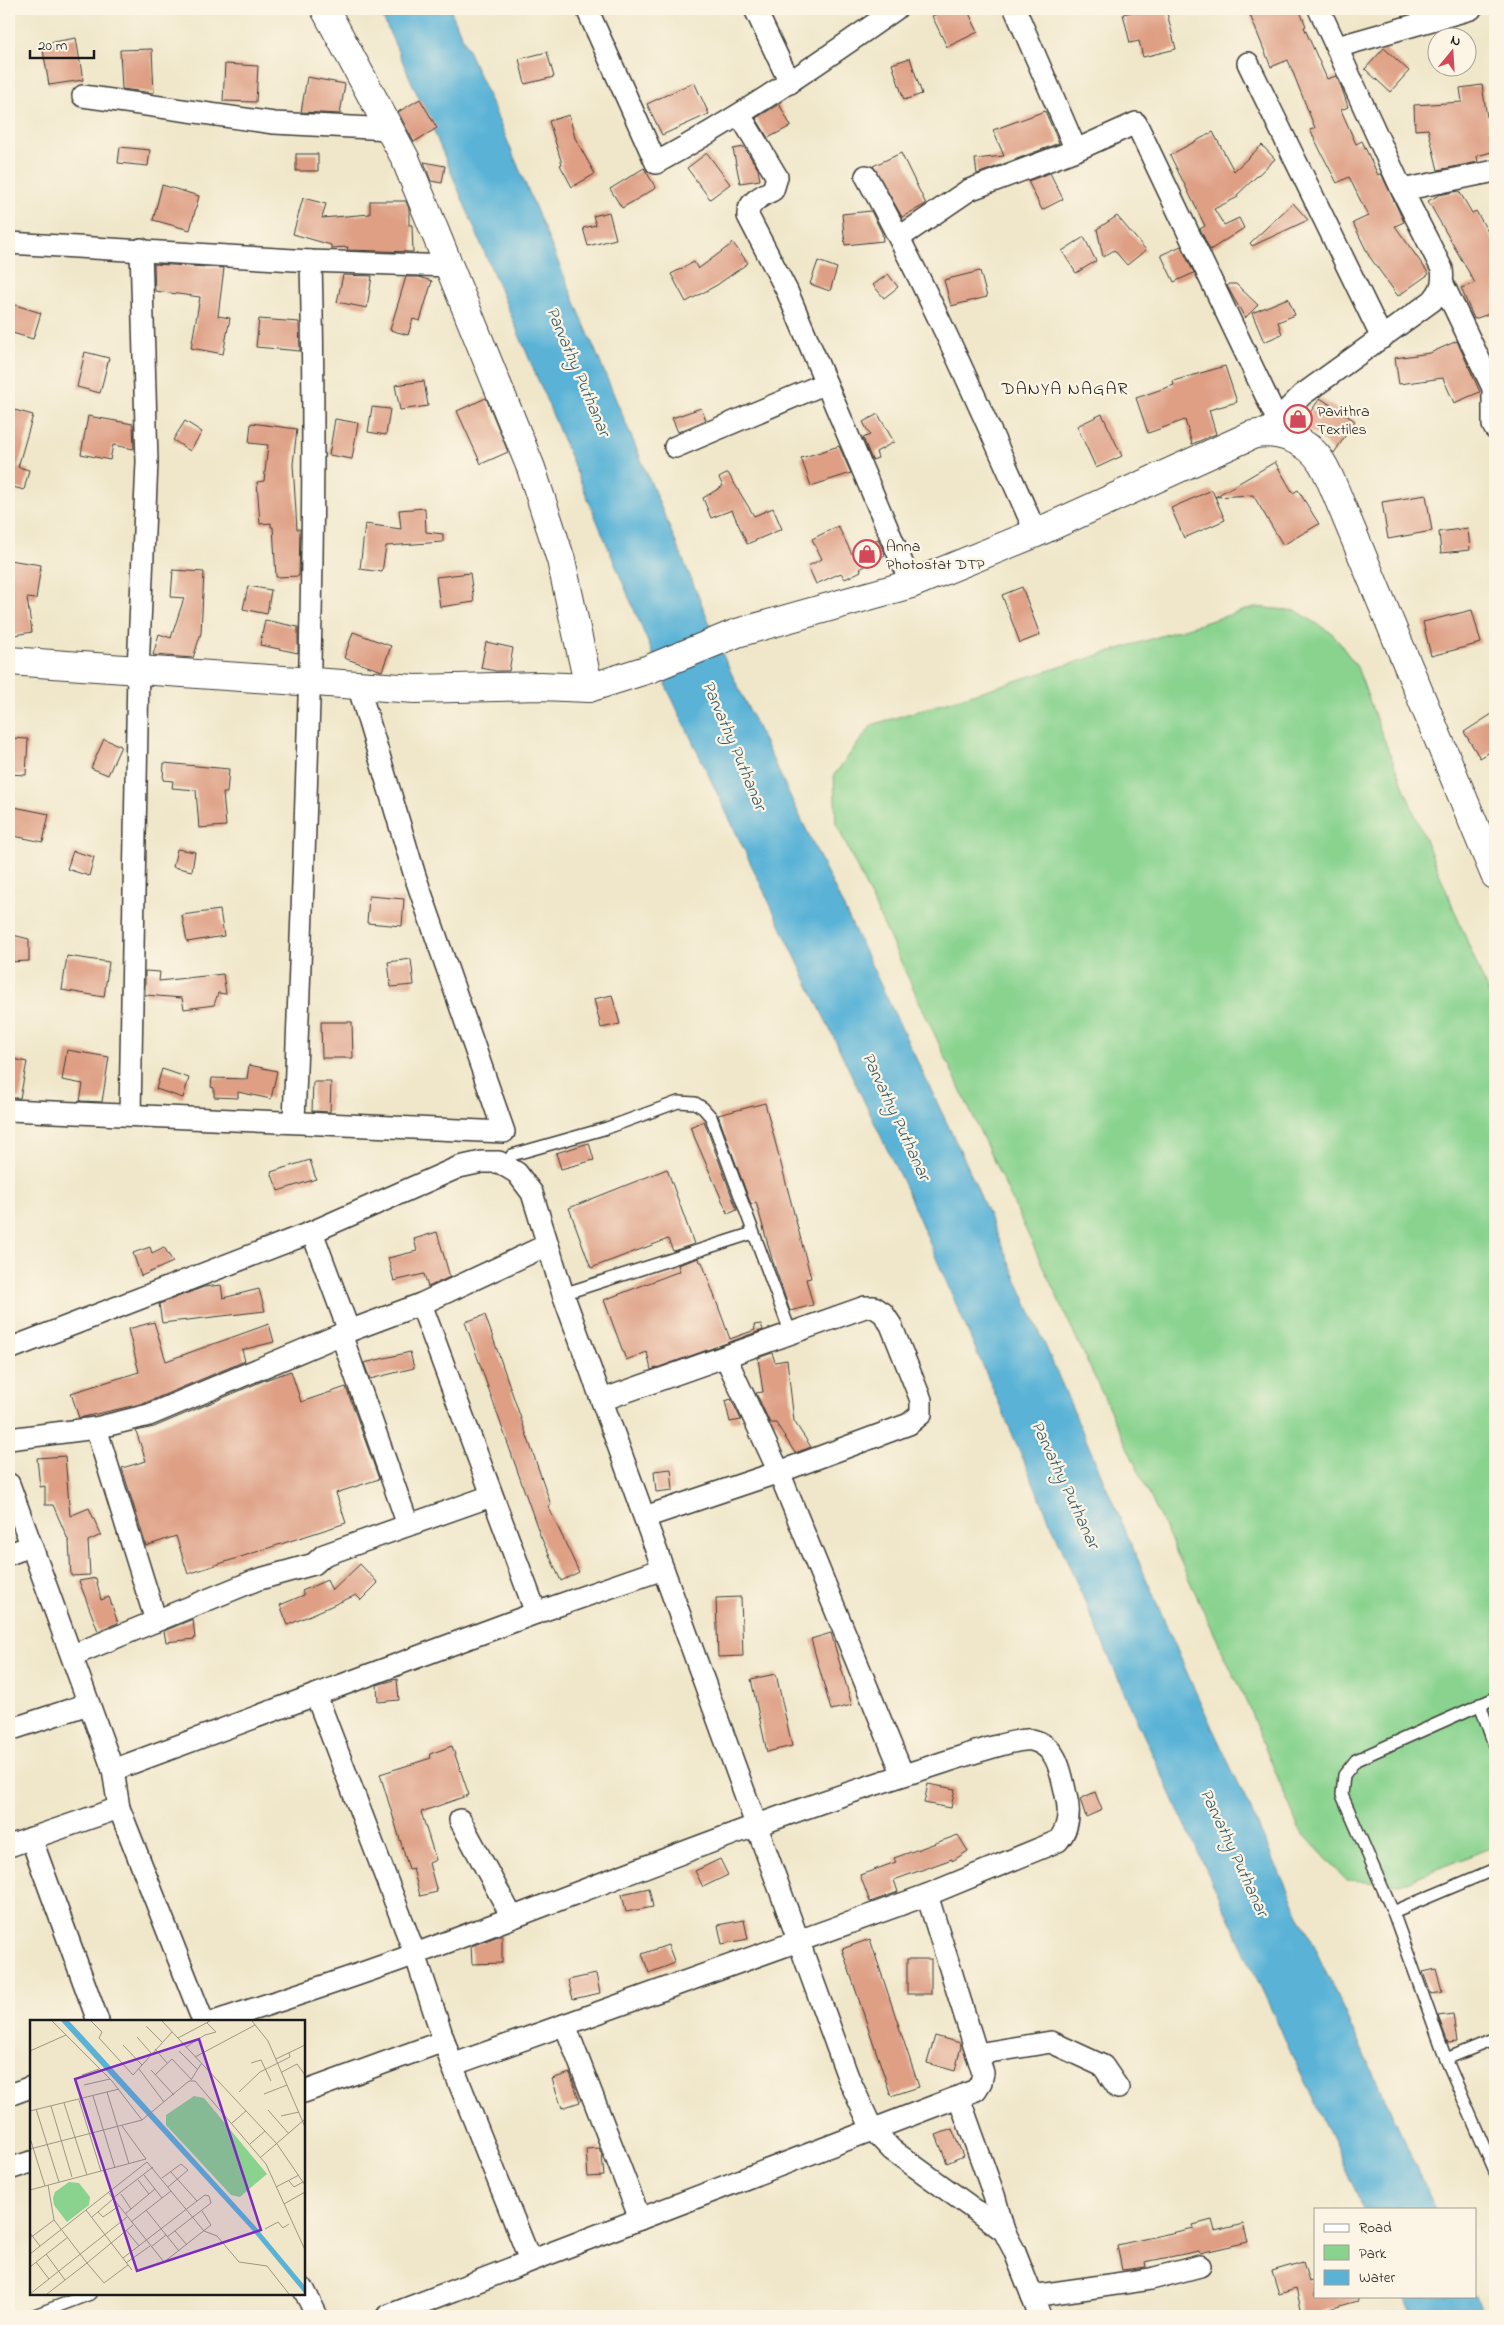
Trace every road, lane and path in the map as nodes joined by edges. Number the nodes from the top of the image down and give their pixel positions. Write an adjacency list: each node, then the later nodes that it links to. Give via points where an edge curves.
1 (325, 9): 13 (main road)
2 (587, 9): 12 (street, via 656,163)
3 (755, 9): 10 (street)
4 (896, 9): 10 (street)
5 (1014, 9): 14 (street)
6 (1319, 9): 8 (street)
7 (1471, 9): 8 (street)
8 (1337, 46): 17 (street)
9 (1248, 63): 24 (street)
10 (790, 83): 12 (street)
11 (82, 96): 13 (street, via 274,123)
12 (740, 115): 25 (street, via 777,177 773,190 751,204 748,216 787,291)
13 (390, 129): 22 (main road, via 405,158)
14 (1076, 150): 18 (street, via 969,190); 26 (street, via 1136,123)
15 (1495, 170): 17 (street)
16 (866, 176): 18 (street)
17 (1402, 190): 23 (street, via 1442,269)
18 (900, 237): 29 (street, via 948,335)
19 (9, 243): 20 (street)
20 (141, 249): 21 (street); 32 (street, via 147,462)
21 (311, 261): 22 (street); 33 (street, via 314,407)
22 (448, 266): 35 (main road, via 531,468 561,560)
23 (1443, 284): 24 (street, via 1432,301); 27 (street, via 1493,388)
24 (1382, 338): 26 (street, via 1302,395)
25 (826, 383): 28 (street); 30 (street)
26 (1271, 425): 29 (main road); 36 (main road, via 1321,461)
27 (1495, 429)
28 (675, 448)
29 (1036, 533): 30 (main road)
30 (911, 584): 35 (main road, via 737,633 649,669)
31 (9, 661): 32 (main road)
32 (138, 670): 33 (main road); 38 (street)
33 (311, 682): 34 (main road); 39 (street)
34 (358, 685): 35 (main road, via 416,689); 39 (street, via 415,876 504,1132)
35 (589, 688)
36 (1495, 875)
37 (9, 1110): 38 (street)
38 (130, 1115): 39 (street)
39 (294, 1121)
40 (515, 1164): 41 (street, via 482,1162 459,1167); 42 (lane, via 678,1102 695,1103 711,1117); 43 (street, via 532,1193)
41 (312, 1232): 46 (street); 48 (street)
42 (754, 1233): 44 (lane); 47 (lane)
43 (547, 1245): 44 (street); 45 (street)
44 (563, 1294): 50 (street)
45 (421, 1304): 46 (street); 55 (street)
46 (345, 1333): 51 (street, via 149,1415); 57 (street)
47 (791, 1334): 49 (street); 53 (street, via 865,1307 883,1313 921,1400 921,1414 909,1424)
48 (9, 1346)
49 (726, 1358): 50 (street); 53 (street)
50 (602, 1400): 56 (street)
51 (96, 1428): 52 (street); 62 (street)
52 (9, 1439)
53 (779, 1472): 56 (street); 71 (street)
54 (9, 1484): 58 (street)
55 (491, 1496): 57 (street); 61 (street)
56 (644, 1517): 60 (street)
57 (408, 1525): 62 (street, via 324,1555 314,1564 256,1580)
58 (31, 1546): 59 (street); 63 (street)
59 (9, 1554)
60 (663, 1569): 61 (street); 74 (street)
61 (536, 1614): 64 (street)
62 (156, 1621): 63 (street)
63 (73, 1655): 66 (street)
64 (316, 1695): 70 (street); 82 (street)
65 (1495, 1698): 67 (lane)
66 (88, 1704): 68 (street); 70 (street)
67 (1480, 1704): 69 (lane); 79 (lane, via 1356,1760 1344,1775 1342,1795)
68 (9, 1730)
69 (1495, 1748)
70 (113, 1770): 72 (street)
71 (904, 1775): 74 (street); 78 (street, via 1023,1739 1034,1740 1052,1752 1068,1802 1065,1833 1058,1841)
72 (119, 1808): 75 (street); 84 (street)
73 (460, 1820): 80 (street)
74 (756, 1824): 80 (street); 81 (street)
75 (31, 1838): 76 (street); 83 (street)
76 (9, 1846)
77 (1495, 1869): 79 (lane)
78 (926, 1895): 81 (street); 89 (street)
79 (1394, 1912): 90 (lane)
80 (512, 1918): 82 (street)
81 (799, 1941): 86 (street); 97 (street, via 848,2077)
82 (415, 1954): 85 (street); 88 (street)
83 (98, 2020)
84 (203, 2020)
85 (220, 2020)
86 (564, 2025): 91 (street); 101 (street)
87 (1495, 2040): 90 (lane)
88 (444, 2041): 91 (street); 94 (street)
89 (977, 2054): 93 (street, via 1051,2042 1103,2066); 96 (street, via 983,2073 981,2082 976,2090)
90 (1446, 2058): 100 (lane)
91 (452, 2065): 103 (street)
92 (30, 2087): 95 (street)
93 (1118, 2088)
94 (305, 2092)
95 (9, 2095)
96 (959, 2098): 97 (street); 102 (street)
97 (872, 2129): 101 (street); 102 (street, via 892,2150)
98 (30, 2162): 99 (street)
99 (9, 2169)
100 (1495, 2172)
101 (640, 2219): 103 (street)
102 (1004, 2231): 107 (street)
103 (530, 2260): 110 (street)
104 (1200, 2266): 107 (street, via 1151,2279)
105 (305, 2292): 109 (street)
106 (87, 2295): 108 (lane)
107 (1032, 2296): 111 (street)
108 (32, 2316)
109 (317, 2316)
110 (387, 2316)
111 (1040, 2316)

